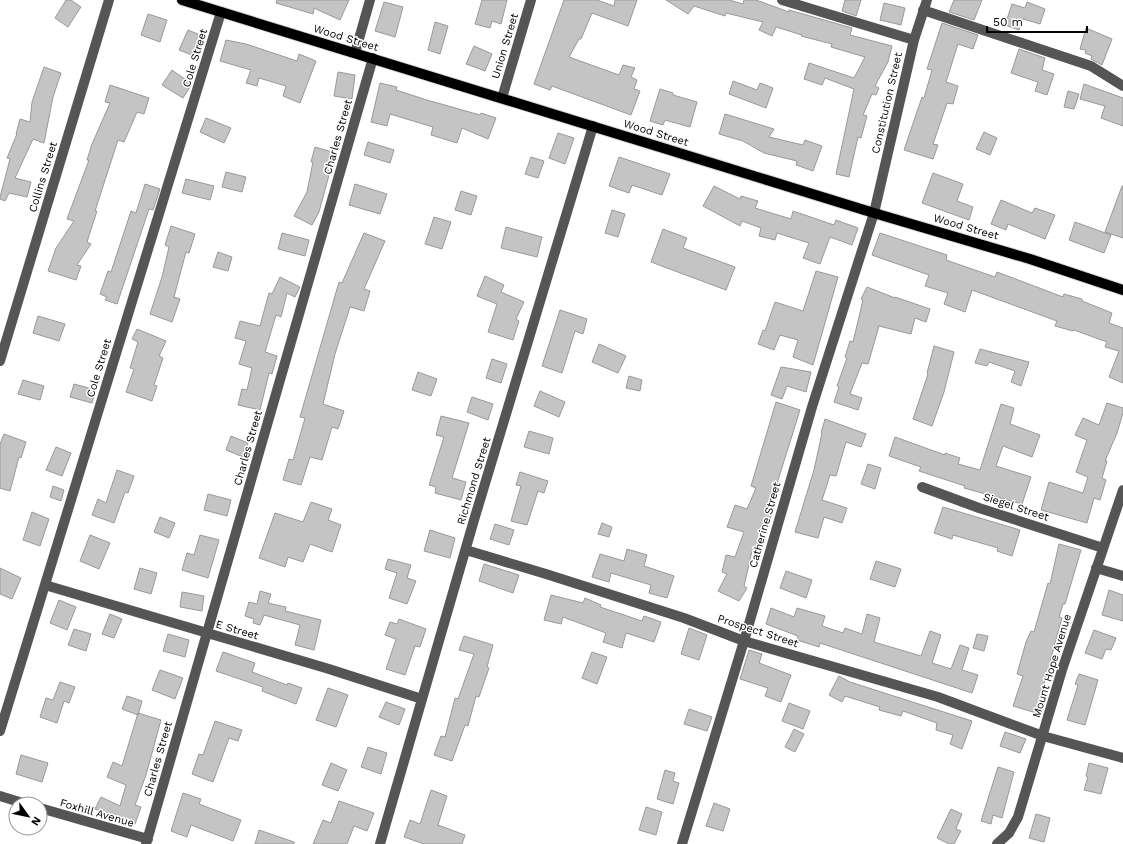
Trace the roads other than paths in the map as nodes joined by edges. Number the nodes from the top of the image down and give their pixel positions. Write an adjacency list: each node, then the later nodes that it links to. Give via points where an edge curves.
1 (109, 0): 16 (street, Collins Street)
2 (182, 0): 7 (main road, Wood Street)
3 (370, 0): 9 (street)
4 (531, 0): 12 (street, Union Street)
5 (782, 0): 8 (street)
6 (925, 5): 8 (street, Constitution Street); 11 (street, via 1091,66)
7 (221, 12): 9 (main road, Wood Street); 23 (street, Cole Street)
8 (914, 40): 14 (street, Constitution Street)
9 (355, 53): 10 (main road, Wood Street)
10 (373, 58): 12 (main road, Wood Street); 24 (street, Charles Street)
11 (1123, 86)
12 (502, 98): 13 (main road, Wood Street)
13 (593, 126): 14 (main road, Wood Street); 20 (street, Richmond Street)
14 (874, 213): 15 (main road, Wood Street, via 1023,256); 25 (street, Catherine Street, via 812,407)
15 (1123, 290)
16 (0, 361)
17 (922, 487): 19 (street, Siegel Street)
18 (1123, 490): 19 (street, Mount Hope Avenue)
19 (1103, 548): 21 (street, Mount Hope Avenue)
20 (466, 550): 25 (street, Prospect Street, via 684,618); 26 (street, Richmond Street)
21 (1096, 568): 22 (street); 28 (street, Mount Hope Avenue)
22 (1123, 576)
23 (45, 584): 24 (street, E Street); 27 (street, Cole Street)
24 (207, 634): 26 (street, E Street); 31 (street, Charles Street)
25 (744, 641): 28 (street, Prospect Street, via 938,697); 33 (street, Catherine Street)
26 (422, 699): 32 (street, Richmond Street)
27 (0, 731)
28 (1043, 736): 29 (street, Prospect Street); 34 (street, Mount Hope Avenue, via 1018,817)
29 (1123, 758)
30 (48, 811): 31 (street, Foxhill Avenue)
31 (147, 842)
32 (380, 844)
33 (682, 844)
34 (998, 844)

